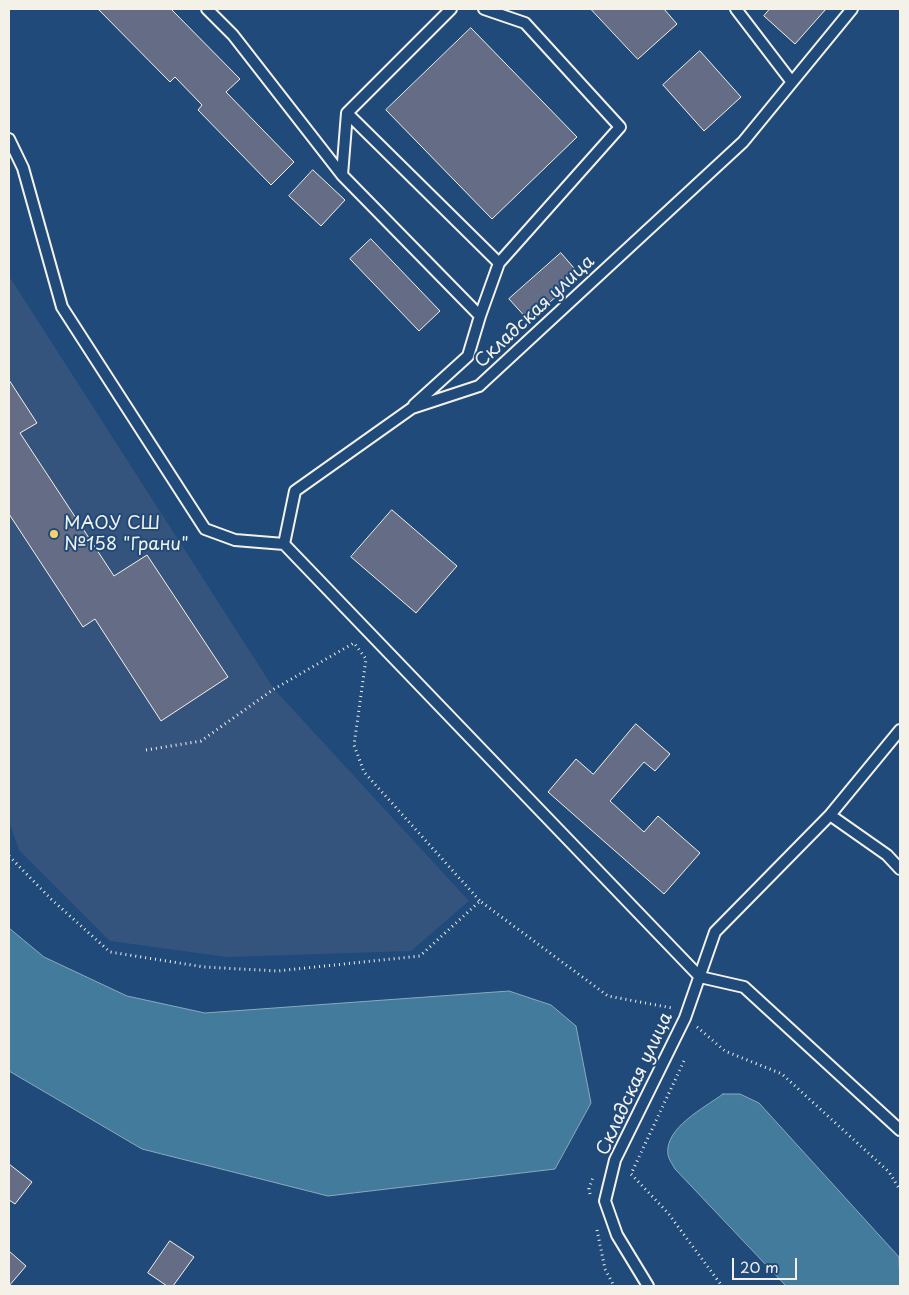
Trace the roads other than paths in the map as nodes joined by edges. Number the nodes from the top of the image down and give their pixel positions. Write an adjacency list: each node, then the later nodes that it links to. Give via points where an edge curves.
1 (207, 9): 9 (lane, via 233,35)
2 (451, 9): 7 (lane)
3 (484, 9): 10 (lane, via 526,22 620,127)
4 (736, 9): 6 (lane)
5 (852, 9): 6 (lane, Складская улица)
6 (791, 81): 12 (lane, Складская улица, via 743,142 479,386)
7 (347, 113): 9 (lane); 10 (lane)
8 (9, 139): 13 (lane, via 22,168 62,307 205,529 235,540)
9 (342, 175): 11 (lane)
10 (499, 263): 11 (lane)
11 (480, 316): 12 (lane, via 468,356)
12 (412, 408): 13 (lane, Складская улица, via 295,491)
13 (284, 544): 17 (lane)
14 (900, 730): 15 (lane, Складская улица)
15 (830, 814): 16 (lane, via 887,855); 17 (lane, Складская улица, via 716,932)
16 (900, 869)
17 (700, 977): 18 (lane, via 744,987); 19 (lane, Складская улица, via 685,1018 615,1160 605,1201 617,1235)
18 (900, 1130)
19 (648, 1286)

